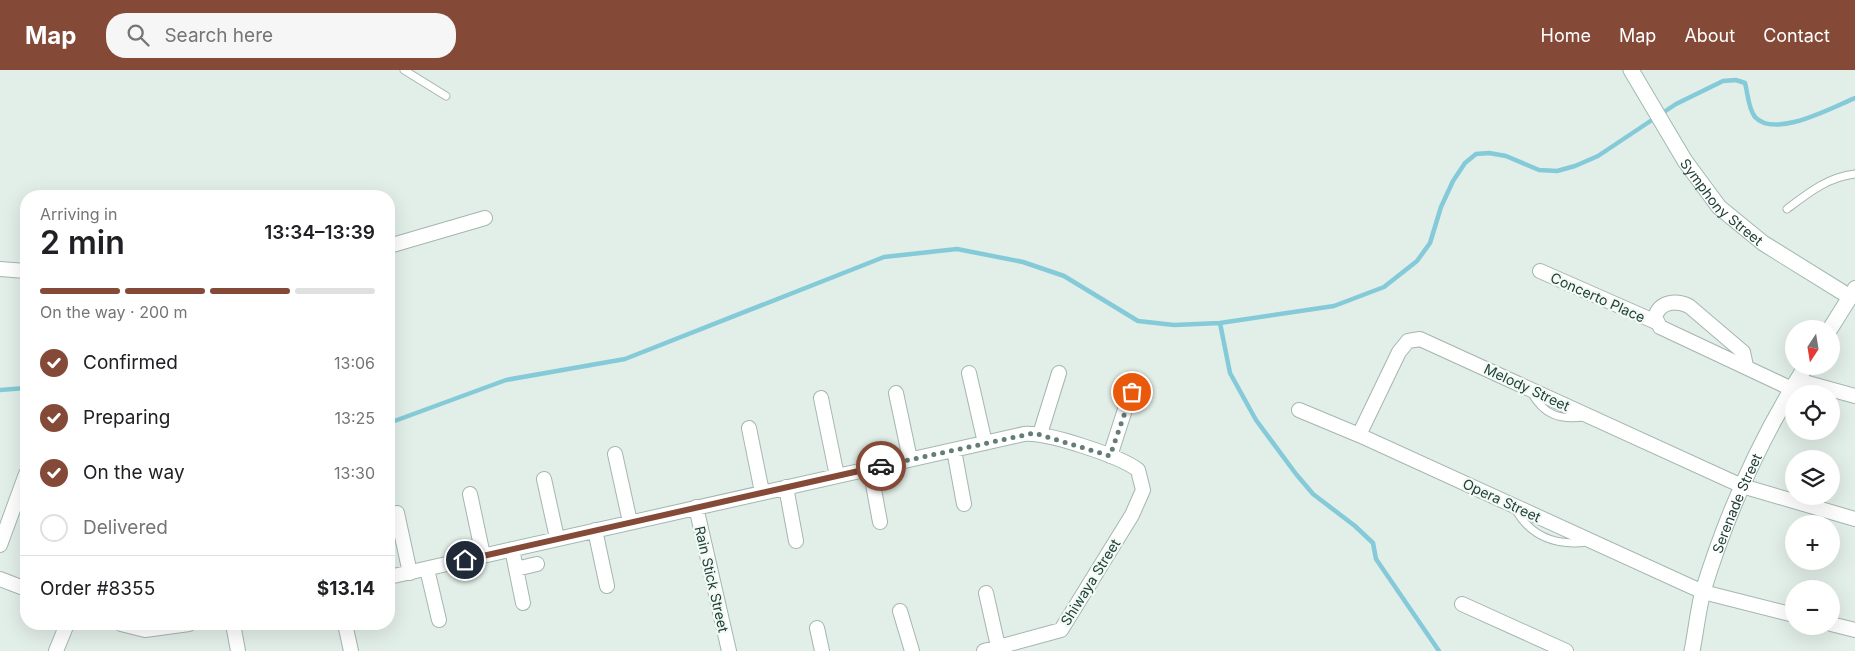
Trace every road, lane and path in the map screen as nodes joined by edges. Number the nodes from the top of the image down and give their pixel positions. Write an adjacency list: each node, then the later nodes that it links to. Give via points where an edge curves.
1 (404, 70): 3 (lane)
2 (1631, 70): 11 (street, Symphony Street, via 1690,168 1720,207 1763,243)
3 (446, 96)
4 (1855, 174): 5 (lane, via 1820,184)
5 (1787, 209)
6 (485, 218): 7 (street)
7 (395, 244)
8 (0, 269): 9 (street)
9 (20, 271)
10 (1540, 271): 13 (street, Concerto Place)
11 (1852, 292): 12 (street)
12 (1835, 320)
13 (1656, 322): 14 (street, Concerto Place, via 1668,331); 14 (street, Concerto Place, via 1657,311 1665,304 1682,302 1743,352)
14 (1746, 366): 18 (street, Concerto Place)
15 (969, 373): 27 (street)
16 (1059, 373): 25 (street)
17 (1800, 375): 18 (street, Serenade Street)
18 (1794, 384): 21 (street, Concerto Place); 35 (street, Serenade Street)
19 (896, 392): 31 (street)
20 (1132, 392): 30 (street)
21 (1855, 396)
22 (821, 398): 33 (street)
23 (1299, 410): 26 (street, Opera Street)
24 (749, 428): 38 (street)
25 (1040, 434): 27 (street, via 1024,434); 30 (street)
26 (1359, 435): 35 (street, Melody Street, via 1399,352 1413,339 1431,343); 60 (street, Opera Street)
27 (985, 443): 28 (street)
28 (954, 450): 31 (street); 40 (street)
29 (615, 454): 44 (street)
30 (1110, 456): 73 (street, Shiwaya Street, via 1138,470 1143,490 1132,515 1062,630)
31 (910, 460): 32 (street)
32 (870, 468): 33 (street); 45 (street)
33 (836, 476): 36 (street)
34 (544, 479): 47 (street)
35 (1742, 486): 43 (street, Melody Street); 60 (street, Serenade Street)
36 (786, 487): 38 (street); 48 (street)
37 (20, 490): 49 (street)
38 (762, 492): 41 (street)
39 (470, 494): 51 (street)
40 (964, 504)
41 (696, 507): 44 (street); 77 (street, Rain Stick Street)
42 (397, 512): 55 (street)
43 (1855, 519)
44 (630, 522): 46 (street)
45 (880, 522)
46 (595, 530): 47 (street); 58 (street)
47 (557, 538): 50 (street)
48 (796, 541)
49 (0, 545)
50 (512, 549): 51 (street); 53 (street)
51 (484, 556): 54 (street)
52 (537, 564): 53 (street)
53 (516, 568): 62 (street)
54 (427, 569): 55 (street); 66 (street)
55 (410, 573): 56 (street)
56 (395, 576)
57 (0, 579): 59 (street)
58 (607, 586)
59 (20, 587)
60 (1703, 592): 65 (street, Opera Street); 82 (street, Serenade Street)
61 (986, 593): 73 (street)
62 (523, 603)
63 (1462, 604): 81 (street)
64 (900, 611): 79 (street)
65 (1785, 613)
66 (439, 620)
67 (1840, 627): 72 (street)
68 (816, 628): 78 (street)
69 (65, 630): 74 (street)
70 (234, 630): 75 (street)
71 (346, 630): 76 (street)
72 (1855, 631)
73 (998, 650): 80 (street, Shiwaya Street)
74 (56, 651)
75 (238, 651)
76 (351, 651)
77 (729, 651)
78 (822, 651)
79 (912, 651)
80 (984, 651)
81 (1566, 651)
82 (1692, 651)

